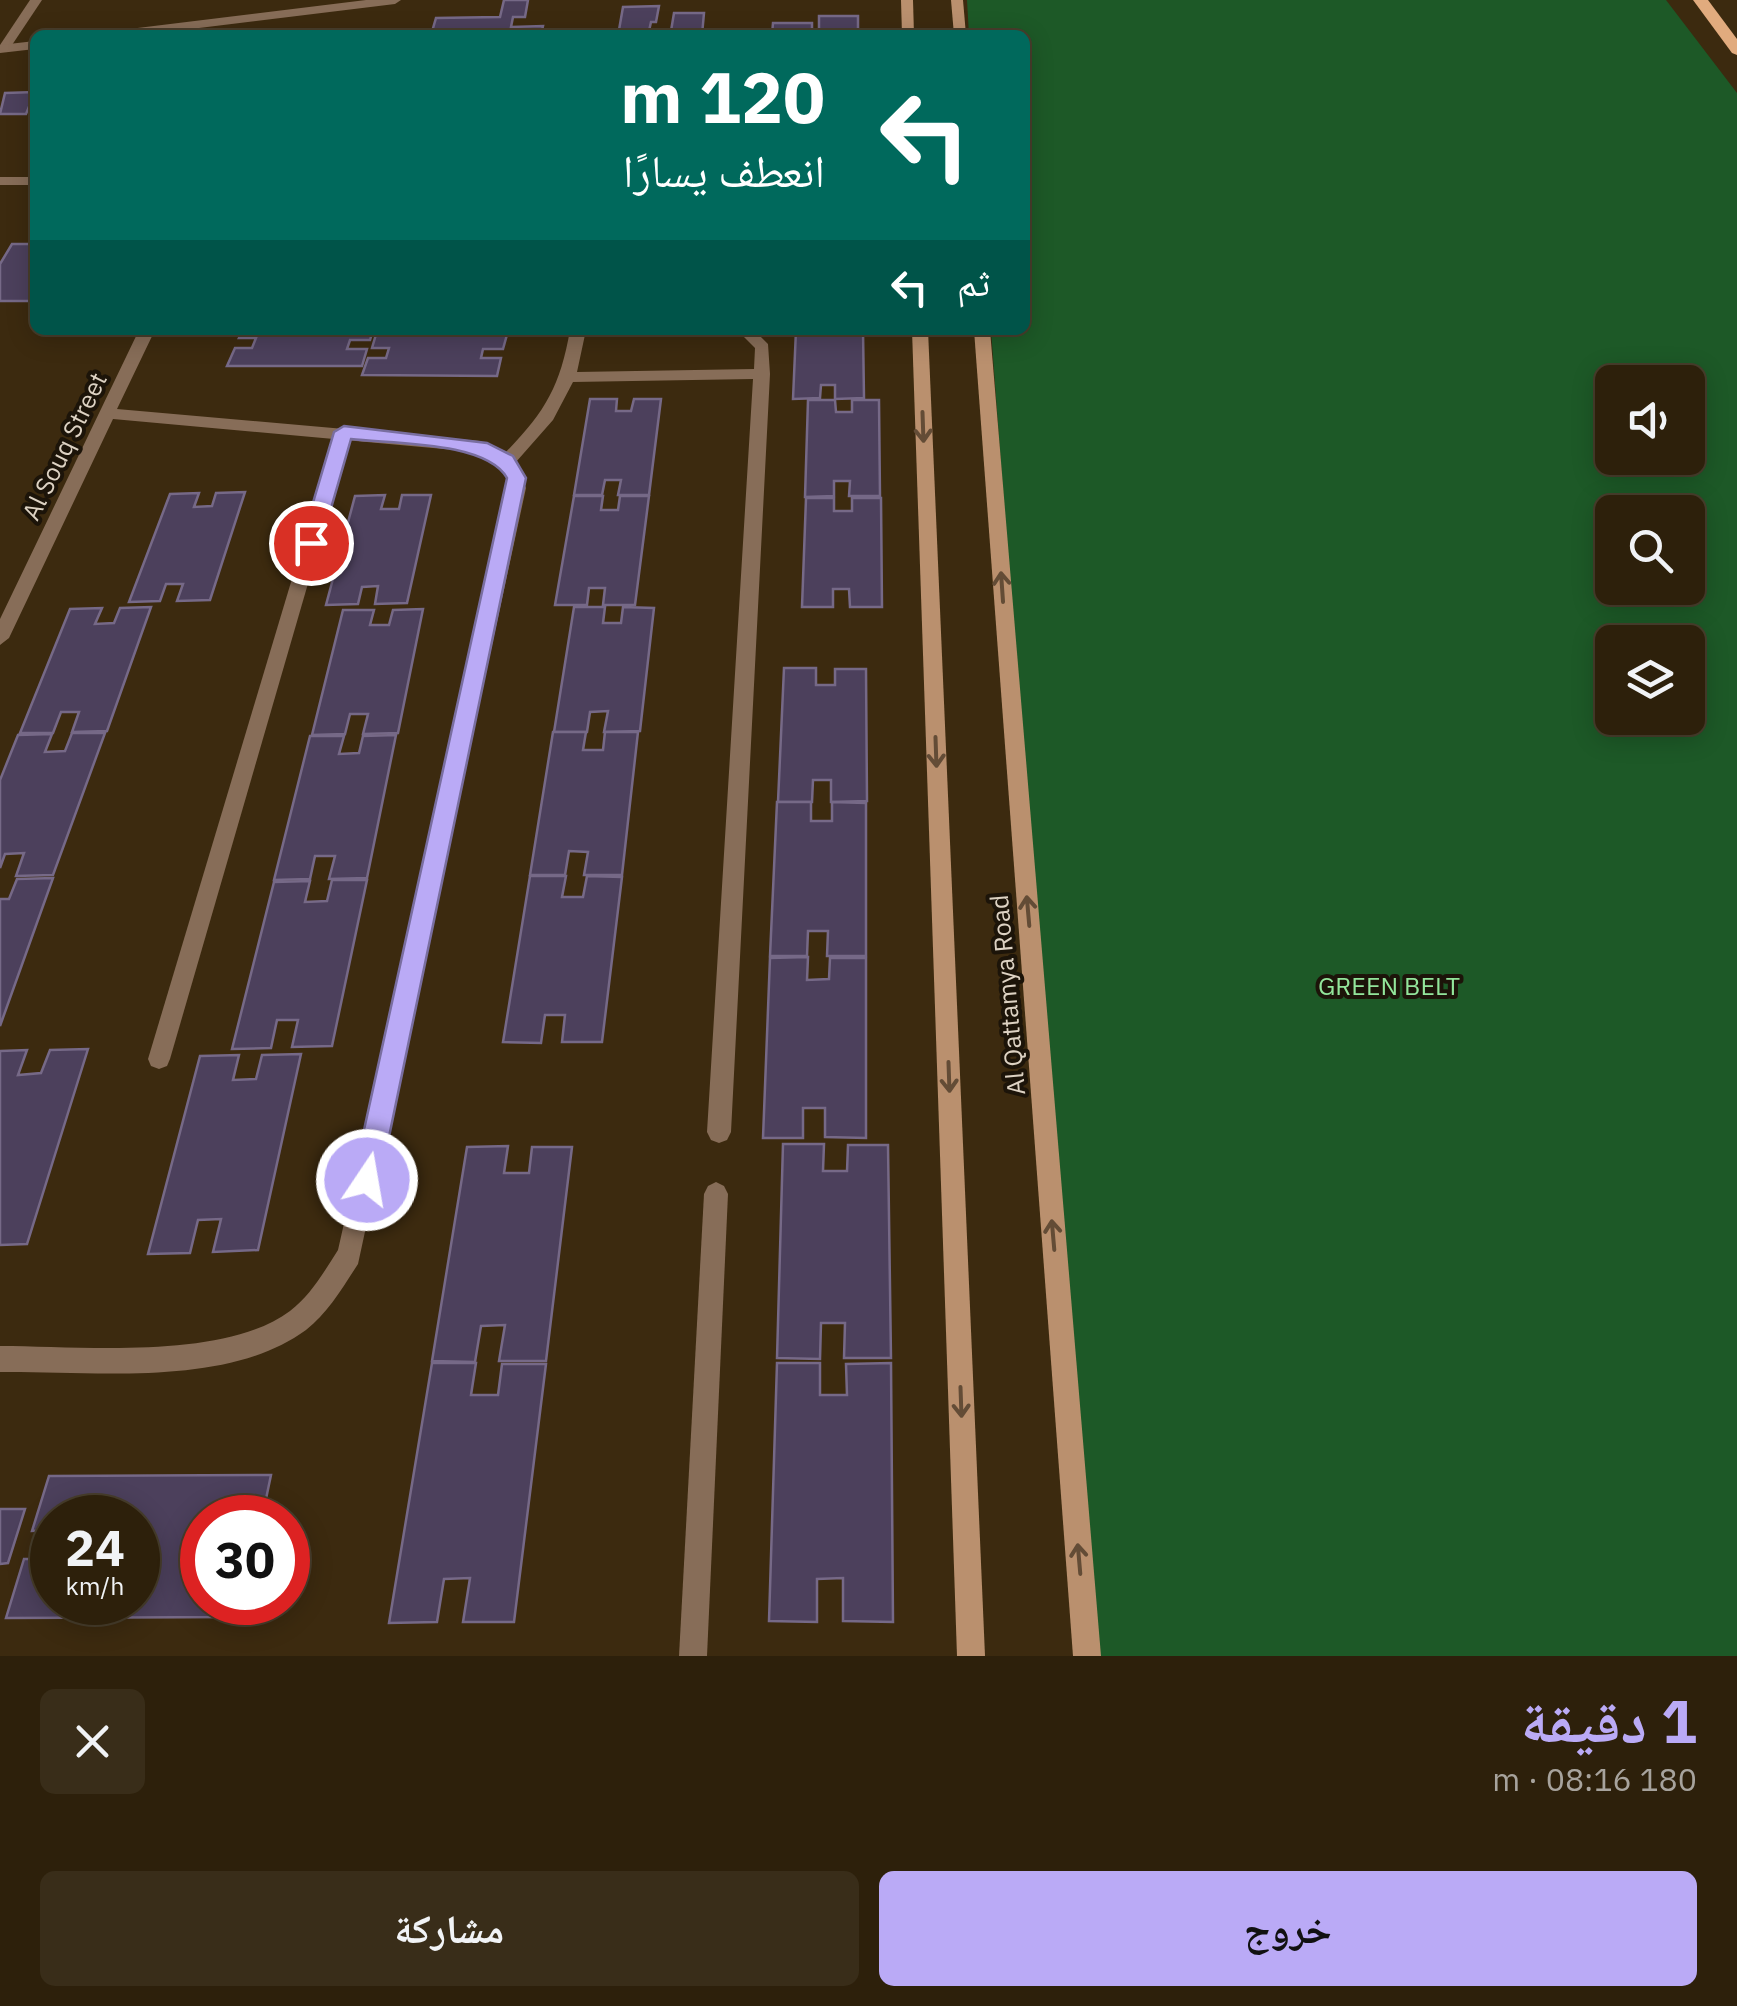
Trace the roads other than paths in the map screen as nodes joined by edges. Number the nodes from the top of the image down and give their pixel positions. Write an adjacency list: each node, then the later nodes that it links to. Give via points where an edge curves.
1 (36, 0): 10 (street)
2 (395, 0): 6 (street)
3 (907, 0): 7 (street)
4 (957, 0): 8 (street)
5 (1700, 0): 11 (main road)
6 (153, 30)
7 (908, 30)
8 (960, 30)
9 (30, 45): 10 (street)
10 (2, 48)
11 (1737, 50)
12 (0, 181): 13 (street)
13 (30, 181)
14 (145, 335): 21 (street, Al Souq Street)
15 (577, 335): 20 (street)
16 (750, 335): 19 (street, via 763,347)
17 (920, 335): 30 (street, one-way to 30)
18 (982, 335): 31 (street, Al Qattamya Road, one-way to 18)
19 (762, 374): 20 (street); 26 (street)
20 (570, 377): 23 (street, via 550,417)
21 (108, 413): 22 (street); 24 (street, Al Souq Street)
22 (344, 432): 23 (street, via 480,447); 25 (street)
23 (507, 461): 28 (street, via 518,488 348,1255 296,1322 258,1344 218,1355)
24 (0, 638)
25 (159, 1059)
26 (719, 1132)
27 (716, 1194): 29 (street)
28 (0, 1359)
29 (694, 1656)
30 (971, 1656)
31 (1087, 1656)

